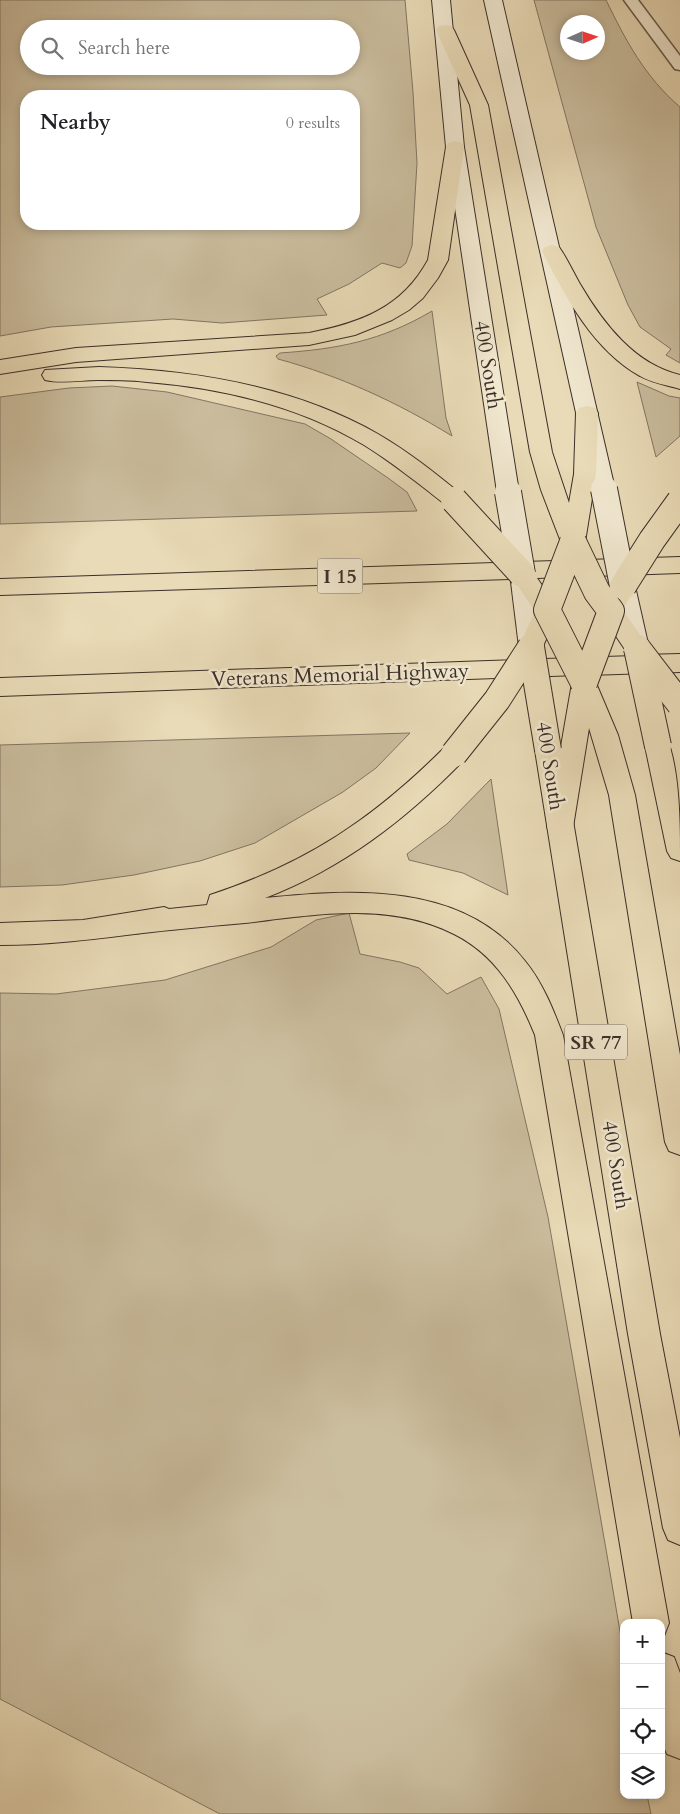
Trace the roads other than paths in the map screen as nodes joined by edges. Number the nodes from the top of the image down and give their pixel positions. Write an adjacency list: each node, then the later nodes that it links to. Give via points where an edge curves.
1 (441, 0): 4 (main road, 400 South / SR 77)
2 (493, 0): 7 (main road)
3 (630, 0): 5 (lane)
4 (445, 30): 6 (main road, 400 South / SR 77); 13 (main road, via 479,105 541,452)
5 (680, 66)
6 (455, 147): 8 (main road, via 438,260 433,273 414,297 381,318 358,328 308,339 76,355); 15 (main road, 400 South / SR 77, bridge)
7 (552, 251): 10 (main road, via 586,310 619,350 645,370); 11 (main road, via 587,413)
8 (0, 367)
9 (0, 380): 15 (main road, bridge, via 114,373 178,377 240,389 296,406 352,430 409,464 454,500)
10 (680, 382)
11 (594, 489): 13 (main road); 16 (main road, bridge)
12 (680, 501): 16 (main road, bridge)
13 (573, 542): 18 (main road, bridge); 19 (main road, bridge, via 597,592)
14 (680, 565): 17 (main road, I 15)
15 (522, 574): 18 (main road); 20 (main road, 400 South / SR 77)
16 (623, 586): 19 (main road); 21 (main road)
17 (0, 587)
18 (546, 610): 20 (main road); 23 (main road, bridge)
19 (611, 612): 21 (main road); 23 (main road, bridge)
20 (531, 647): 26 (main road, 400 South / SR 77, bridge); 28 (main road, bridge, via 497,700 454,754 377,823 340,849 263,888)
21 (637, 648): 25 (main road, bridge); 27 (main road, bridge)
22 (680, 663): 24 (main road, Veterans Memorial Highway)
23 (584, 683): 26 (main road); 30 (main road, via 609,748 622,795)
24 (0, 686)
25 (680, 704)
26 (560, 750): 31 (main road, 400 South / SR 77, via 560,827 644,1334)
27 (680, 851)
28 (147, 922): 29 (main road, via 67,933); 32 (main road, via 327,903 386,903 433,914 469,929 493,945 527,983 549,1035)
29 (0, 934)
30 (680, 1142)
31 (680, 1528)
32 (650, 1619)
33 (665, 1685): 34 (main road)
34 (680, 1740)

